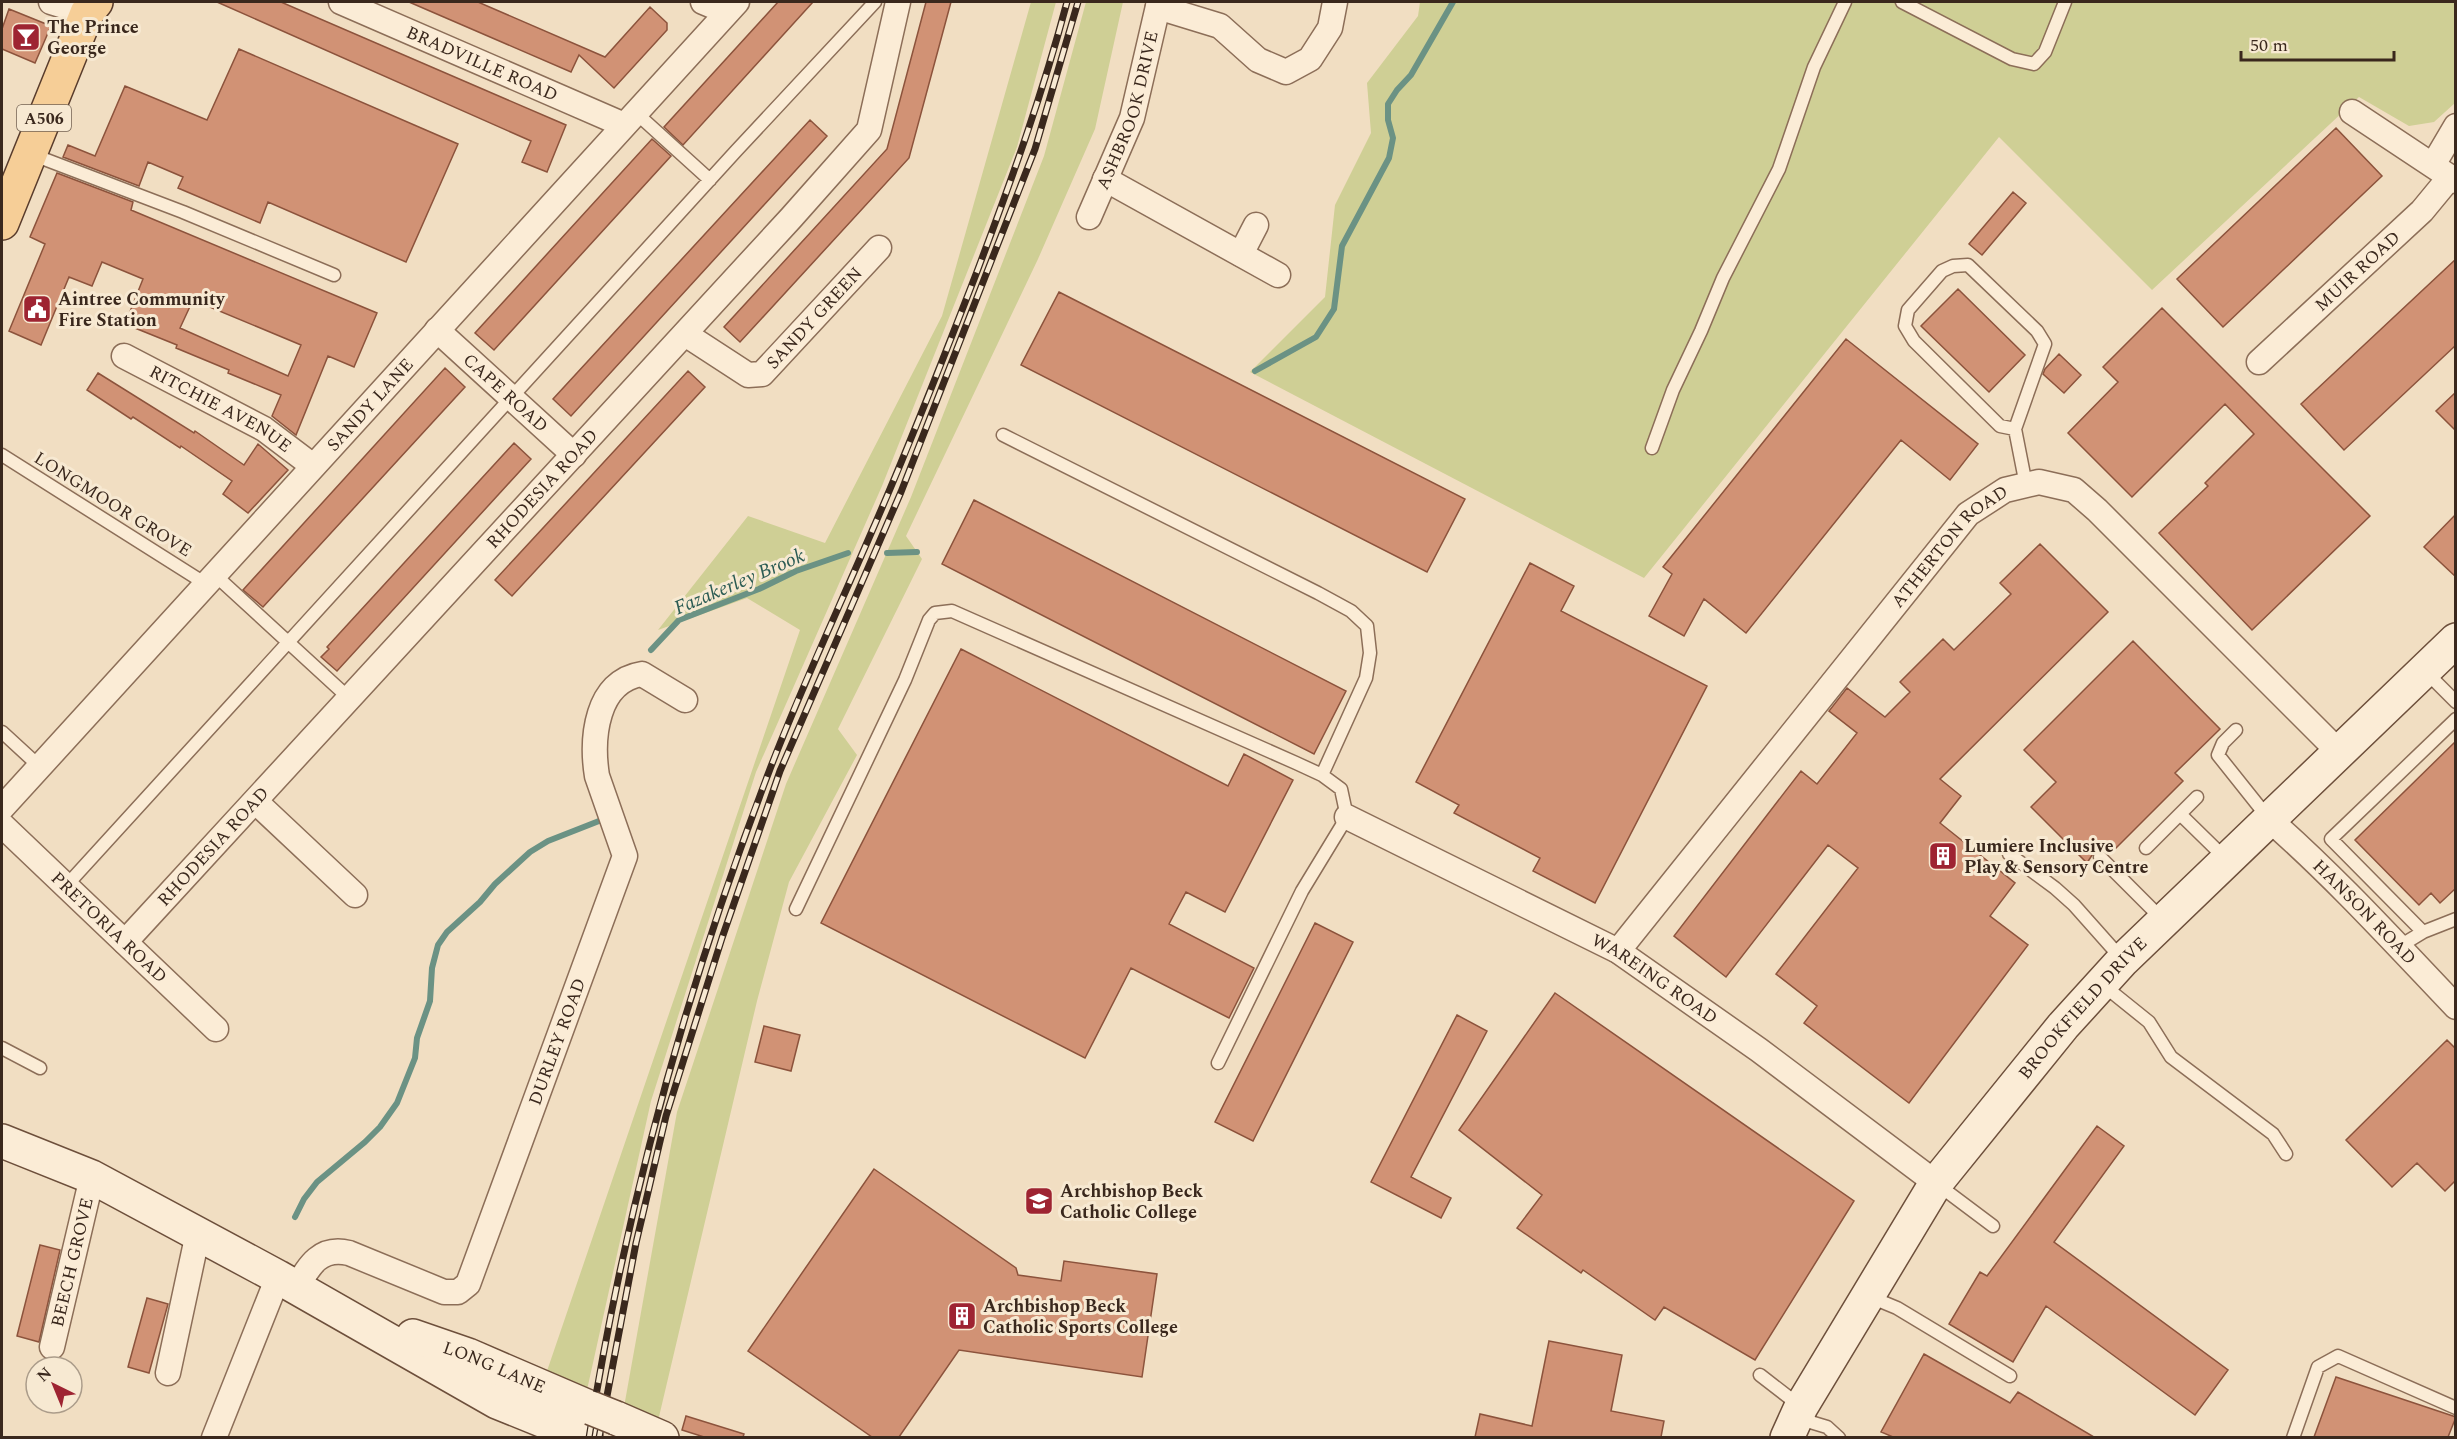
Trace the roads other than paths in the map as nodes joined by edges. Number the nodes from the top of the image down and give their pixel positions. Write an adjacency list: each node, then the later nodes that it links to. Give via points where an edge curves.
1 (51, 2): 11 (street)
2 (341, 2): 14 (street, BRADVILLE ROAD)
3 (704, 2): 12 (street)
4 (875, 2): 19 (lane)
5 (898, 2): 28 (street, RHODESIA ROAD, via 869,130)
6 (1335, 2): 10 (street, via 1330,28 1310,59 1286,72 1258,60 1220,27)
7 (1845, 2): 34 (lane, via 1814,67 1779,169 1723,278)
8 (1902, 2): 9 (lane, via 2012,59 2034,64 2045,52)
9 (2064, 2)
10 (1159, 4): 18 (street, ASHBROOK DRIVE, via 1132,118)
11 (89, 5): 16 (main road, A506)
12 (732, 7): 14 (street, SANDY LANE)
13 (2352, 112): 17 (street)
14 (630, 119): 19 (lane); 27 (street, SANDY LANE)
15 (2456, 126): 17 (street, MUIR ROAD)
16 (30, 154): 21 (main road, A506); 25 (lane)
17 (2446, 174): 30 (street, MUIR ROAD, via 2422,211)
18 (1105, 179): 20 (street, ASHBROOK DRIVE); 24 (street)
19 (710, 180): 31 (lane)
20 (1089, 217)
21 (2, 222)
22 (1256, 225): 24 (street)
23 (879, 248): 28 (street, SANDY GREEN, via 762,374 748,375)
24 (1241, 254): 26 (street)
25 (334, 275)
26 (1278, 275)
27 (437, 330): 31 (street, CAPE ROAD); 37 (street, SANDY LANE)
28 (685, 334): 36 (street, RHODESIA ROAD)
29 (124, 356): 37 (street, RITCHIE AVENUE, via 264,429)
30 (2259, 362)
31 (511, 398): 36 (street, CAPE ROAD); 41 (lane)
32 (2015, 429): 32 (lane, via 2000,426 1914,341 1905,326 1908,310 1942,271 1953,266 1968,265 2037,331 2045,344); 38 (lane)
33 (1003, 435): 51 (lane, via 1318,593 1351,611 1367,626 1370,653 1366,678)
34 (1652, 448)
35 (2, 455): 39 (lane, LONGMOOR GROVE)
36 (574, 455): 43 (street, RHODESIA ROAD)
37 (313, 466): 39 (street, SANDY LANE)
38 (2026, 485): 49 (street, ATHERTON ROAD, via 2039,482 2074,490); 71 (street, ATHERTON ROAD, via 2005,490 1968,514)
39 (210, 579): 41 (lane, LONGMOOR GROVE); 50 (street, SANDY LANE)
40 (2456, 640): 42 (street, BROOKFIELD DRIVE)
41 (288, 642): 43 (lane, LONGMOOR GROVE); 63 (lane)
42 (2424, 670): 45 (lane); 49 (street, BROOKFIELD DRIVE)
43 (350, 699): 53 (street, RHODESIA ROAD)
44 (685, 700): 84 (street, DURLEY ROAD, via 642,674 617,684 603,705 595,735 595,762 625,856 468,1284 458,1292 444,1292 332,1251 318,1257 308,1268)
45 (2456, 702)
46 (2456, 719): 68 (lane, via 2331,839)
47 (2236, 729): 57 (lane, via 2218,754)
48 (2, 732): 50 (lane)
49 (2339, 752): 57 (street, BROOKFIELD DRIVE)
50 (39, 766): 54 (street, SANDY LANE)
51 (1322, 775): 56 (lane, via 1341,789); 65 (lane, via 952,611 934,613)
52 (2197, 797): 55 (lane)
53 (256, 802): 64 (street); 69 (street, RHODESIA ROAD)
54 (2, 808)
55 (2180, 814): 59 (lane); 62 (lane)
56 (1347, 817): 71 (street, WAREING ROAD); 76 (lane, via 1302,891)
57 (2270, 820): 62 (street, BROOKFIELD DRIVE); 70 (street, HANSON ROAD)
58 (2, 825): 63 (street, PRETORIA ROAD)
59 (2146, 848)
60 (2009, 854): 72 (lane, via 2080,912)
61 (2100, 857): 67 (lane)
62 (2227, 860): 67 (street, BROOKFIELD DRIVE)
63 (66, 886): 69 (street, PRETORIA ROAD)
64 (355, 895)
65 (796, 909)
66 (2456, 919): 68 (lane)
67 (2163, 921): 72 (street, BROOKFIELD DRIVE)
68 (2423, 932): 70 (lane)
69 (125, 942): 74 (street, PRETORIA ROAD)
70 (2400, 946): 73 (street, HANSON ROAD)
71 (1618, 951): 81 (street, WAREING ROAD, via 1759,1050)
72 (2111, 972): 79 (lane, via 2171,1057 2273,1134); 81 (street, BROOKFIELD DRIVE)
73 (2455, 1006)
74 (216, 1029)
75 (2, 1047): 77 (lane)
76 (1218, 1063)
77 (39, 1068)
78 (2, 1141): 80 (street, LONG LANE)
79 (2286, 1154)
80 (92, 1177): 83 (street, LONG LANE); 86 (street, BEECH GROVE)
81 (1936, 1183): 82 (lane); 85 (street, BROOKFIELD DRIVE)
82 (1993, 1226)
83 (198, 1233): 84 (street, LONG LANE); 87 (street)
84 (300, 1289): 91 (street, LONG LANE, via 468,1355); 93 (street, via 259,1322)
85 (1867, 1296): 89 (lane, via 1897,1308); 92 (street, BROOKFIELD DRIVE)
86 (52, 1347)
87 (168, 1373)
88 (1760, 1375): 92 (lane)
89 (2010, 1376)
90 (2456, 1408): 96 (lane, via 2338,1356 2318,1367)
91 (597, 1421): 94 (street, LONG LANE)
92 (1795, 1421): 95 (lane, via 1827,1427)
93 (214, 1437)
94 (662, 1437)
95 (1839, 1437)
96 (2293, 1437)

